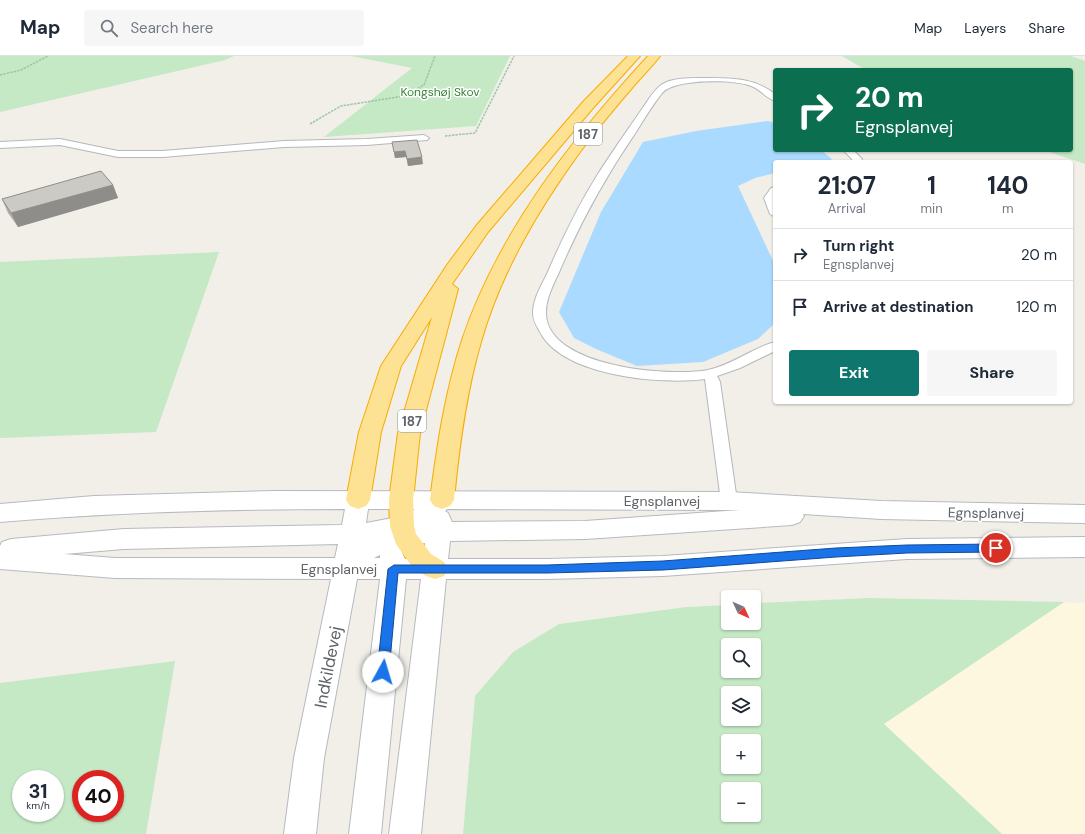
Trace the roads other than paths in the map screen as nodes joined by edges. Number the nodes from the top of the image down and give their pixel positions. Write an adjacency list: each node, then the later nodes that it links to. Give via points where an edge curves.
1 (634, 56): 10 (highway, 187, via 535,166 482,229)
2 (654, 56): 15 (highway, 187, via 561,167 528,216 495,277 478,320 464,369 450,434)
3 (773, 97): 12 (lane, via 756,85 736,81 675,83 662,88 618,149 574,225 540,304 540,319 547,334 560,347 596,366 647,376)
4 (424, 138): 5 (lane, via 284,144 163,154 118,154 60,142)
5 (0, 144)
6 (850, 152): 7 (lane)
7 (857, 160)
8 (773, 193): 9 (lane, via 769,198)
9 (773, 209)
10 (456, 265): 13 (highway, via 391,366 370,432); 14 (highway, 187, via 409,434)
11 (773, 347): 12 (lane, via 744,362)
12 (709, 374): 16 (lane, via 714,382)
13 (358, 500): 14 (main road, Egnsplanvej); 18 (main road, Egnsplanvej, via 102,505); 21 (main road, via 371,505); 22 (main road, Indkildevej)
14 (401, 500): 15 (main road, Egnsplanvej); 21 (highway, 187)
15 (442, 500): 16 (main road, Egnsplanvej); 20 (main road); 21 (main road, via 427,514)
16 (729, 501): 17 (main road, Egnsplanvej)
17 (881, 510): 19 (main road, Egnsplanvej); 20 (main road, via 585,530)
18 (0, 512)
19 (1085, 514)
20 (439, 532): 21 (main road); 28 (main road)
21 (396, 533): 22 (main road); 26 (main road, via 358,556); 27 (main road); 28 (highway, via 422,560)
22 (352, 534): 24 (main road, via 124,539); 26 (main road, Indkildevej)
23 (1085, 547): 28 (main road, Egnsplanvej, via 907,549 655,566)
24 (0, 550)
25 (0, 559): 26 (main road, Egnsplanvej, via 115,568)
26 (346, 569): 27 (main road, Egnsplanvej); 29 (main road, Indkildevej, via 309,758)
27 (394, 569): 28 (main road, Egnsplanvej); 30 (main road)
28 (435, 569): 31 (main road)
29 (300, 834)
30 (365, 834)
31 (405, 834)

